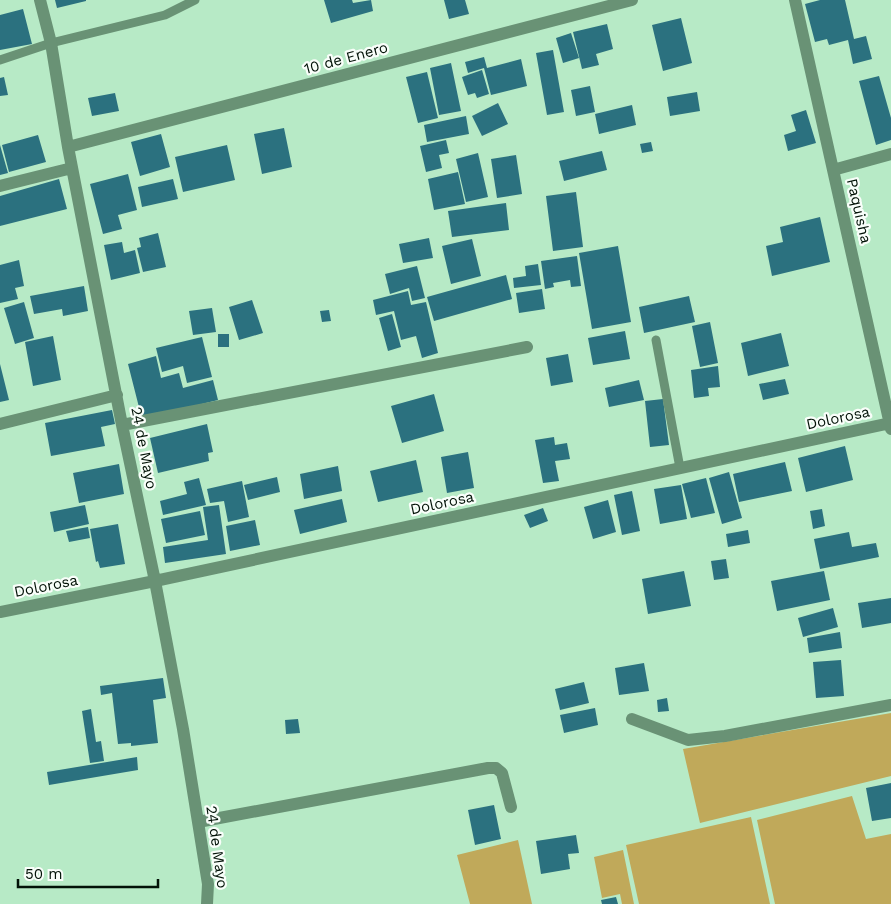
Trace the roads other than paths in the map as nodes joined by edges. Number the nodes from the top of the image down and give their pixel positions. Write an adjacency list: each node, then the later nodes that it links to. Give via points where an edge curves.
1 (40, 0): 5 (street, 24 de Mayo)
2 (196, 0): 5 (lane, via 165,14)
3 (632, 0): 7 (street, 10 de Enero)
4 (795, 0): 10 (street, Paquisha)
5 (51, 43): 6 (lane); 7 (street, 24 de Mayo)
6 (0, 60)
7 (68, 147): 9 (street, 24 de Mayo)
8 (891, 154): 10 (street)
9 (72, 168): 11 (street); 14 (street, 24 de Mayo)
10 (833, 170): 17 (street, Paquisha)
11 (0, 186)
12 (656, 340): 18 (lane)
13 (527, 347): 16 (street)
14 (117, 395): 15 (street); 16 (street, 24 de Mayo)
15 (0, 424)
16 (122, 425): 19 (street, 24 de Mayo)
17 (890, 426): 18 (street, Dolorosa)
18 (680, 468): 19 (street, Dolorosa)
19 (155, 581): 20 (street, Dolorosa); 24 (street, 24 de Mayo)
20 (0, 612)
21 (891, 705): 22 (street, via 688,740)
22 (632, 719)
23 (511, 807): 24 (street, via 502,773 496,768 488,768)
24 (198, 822): 25 (street, 24 de Mayo, via 208,884)
25 (207, 904)

